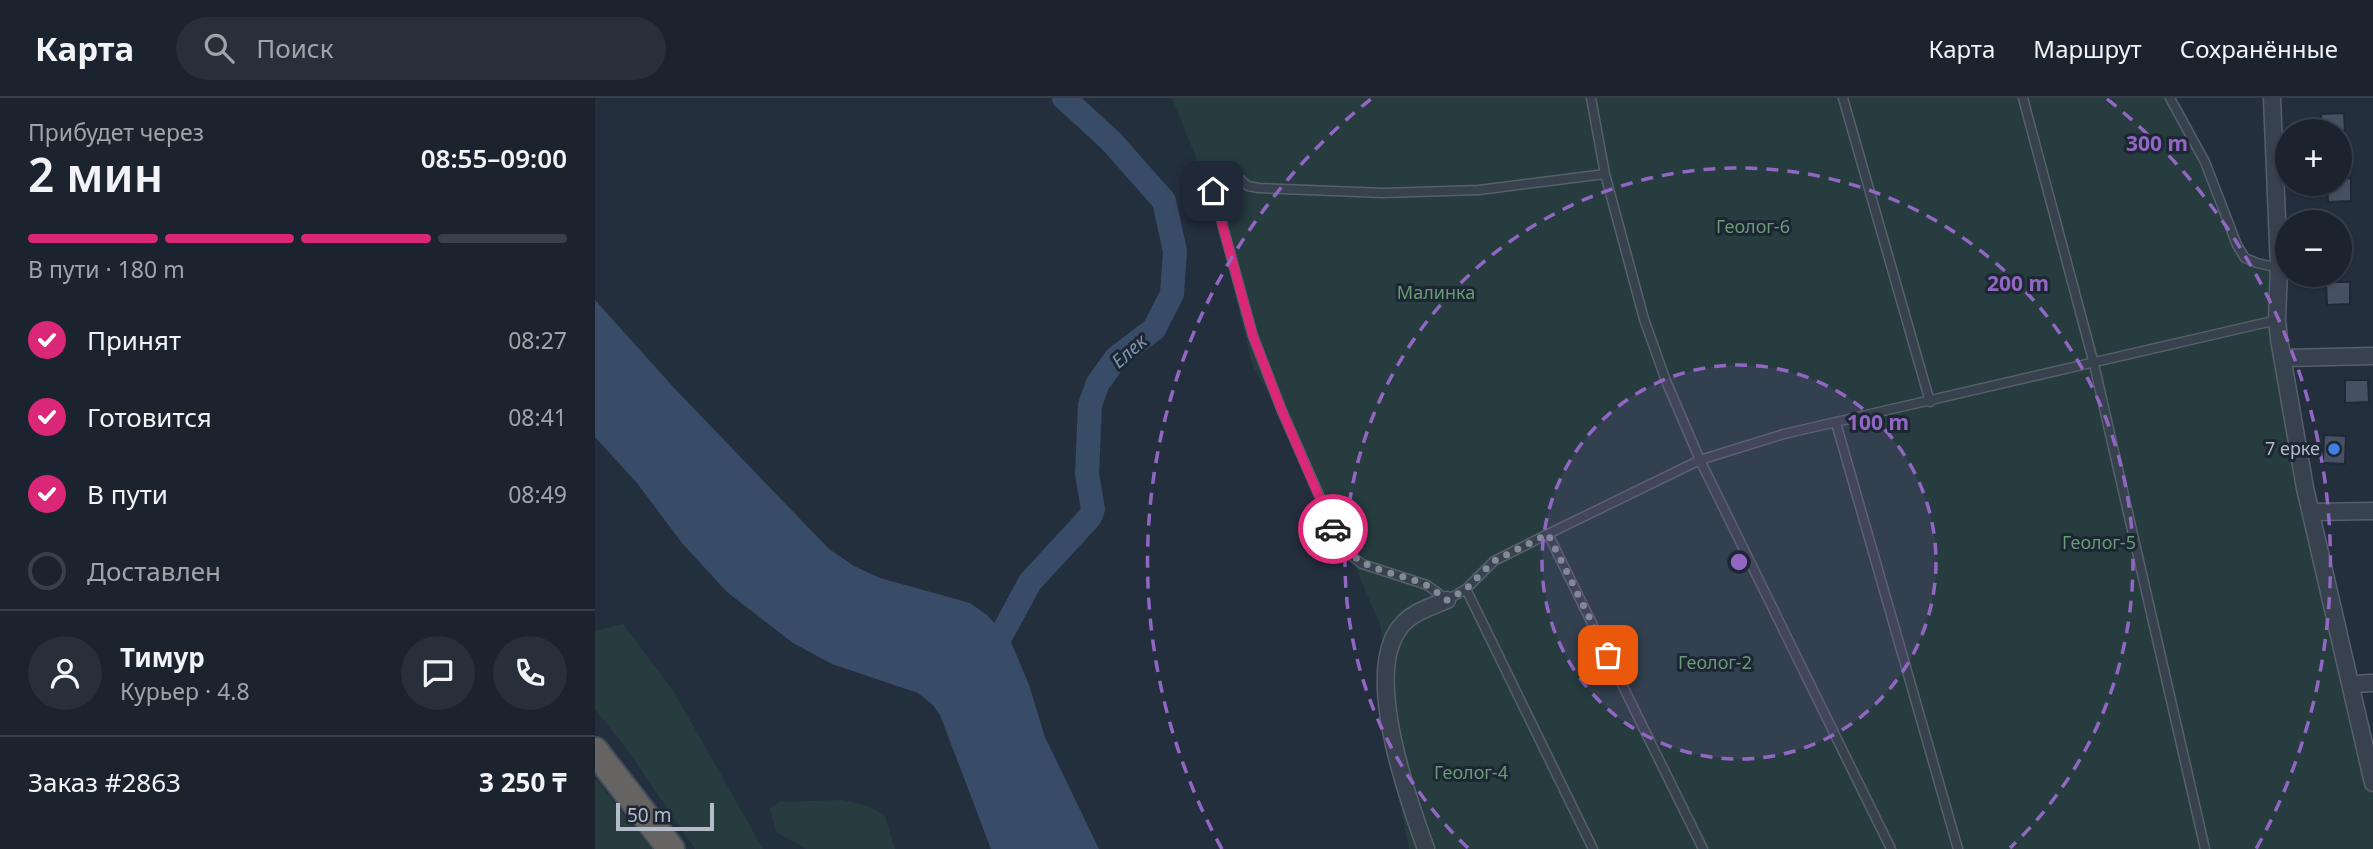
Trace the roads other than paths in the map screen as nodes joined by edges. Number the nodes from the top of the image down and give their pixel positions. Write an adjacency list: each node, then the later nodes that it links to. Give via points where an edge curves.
1 (1591, 98): 6 (lane)
2 (1843, 98): 14 (lane)
3 (2023, 98): 13 (lane)
4 (2170, 98): 8 (lane, via 2205,162 2245,258)
5 (2272, 98): 7 (street)
6 (1605, 174): 16 (lane, via 1644,319); 21 (lane, via 1479,190 1383,193 1259,188 1236,176 1209,176 1253,336 1336,536 1362,564 1427,585)
7 (2277, 210)
8 (2275, 267)
9 (2278, 287): 10 (street)
10 (2277, 320): 12 (street); 13 (lane)
11 (2373, 356): 12 (street)
12 (2283, 358): 18 (street)
13 (2094, 363): 14 (lane); 32 (lane)
14 (1930, 402): 15 (lane)
15 (1836, 423): 16 (lane); 31 (lane)
16 (1700, 460): 19 (lane); 30 (lane)
17 (2373, 511): 18 (street)
18 (2312, 513): 23 (street)
19 (1548, 534): 20 (lane, via 1494,561); 29 (lane)
20 (1466, 589): 21 (lane); 28 (lane)
21 (1447, 600): 27 (street, via 1410,616 1399,628 1386,668 1396,756)
22 (2373, 683): 23 (street)
23 (2351, 684): 25 (street)
24 (595, 751): 26 (highway)
25 (2373, 783)
26 (671, 849)
27 (1426, 849)
28 (1593, 849)
29 (1703, 849)
30 (1891, 849)
31 (1958, 849)
32 (2205, 849)

